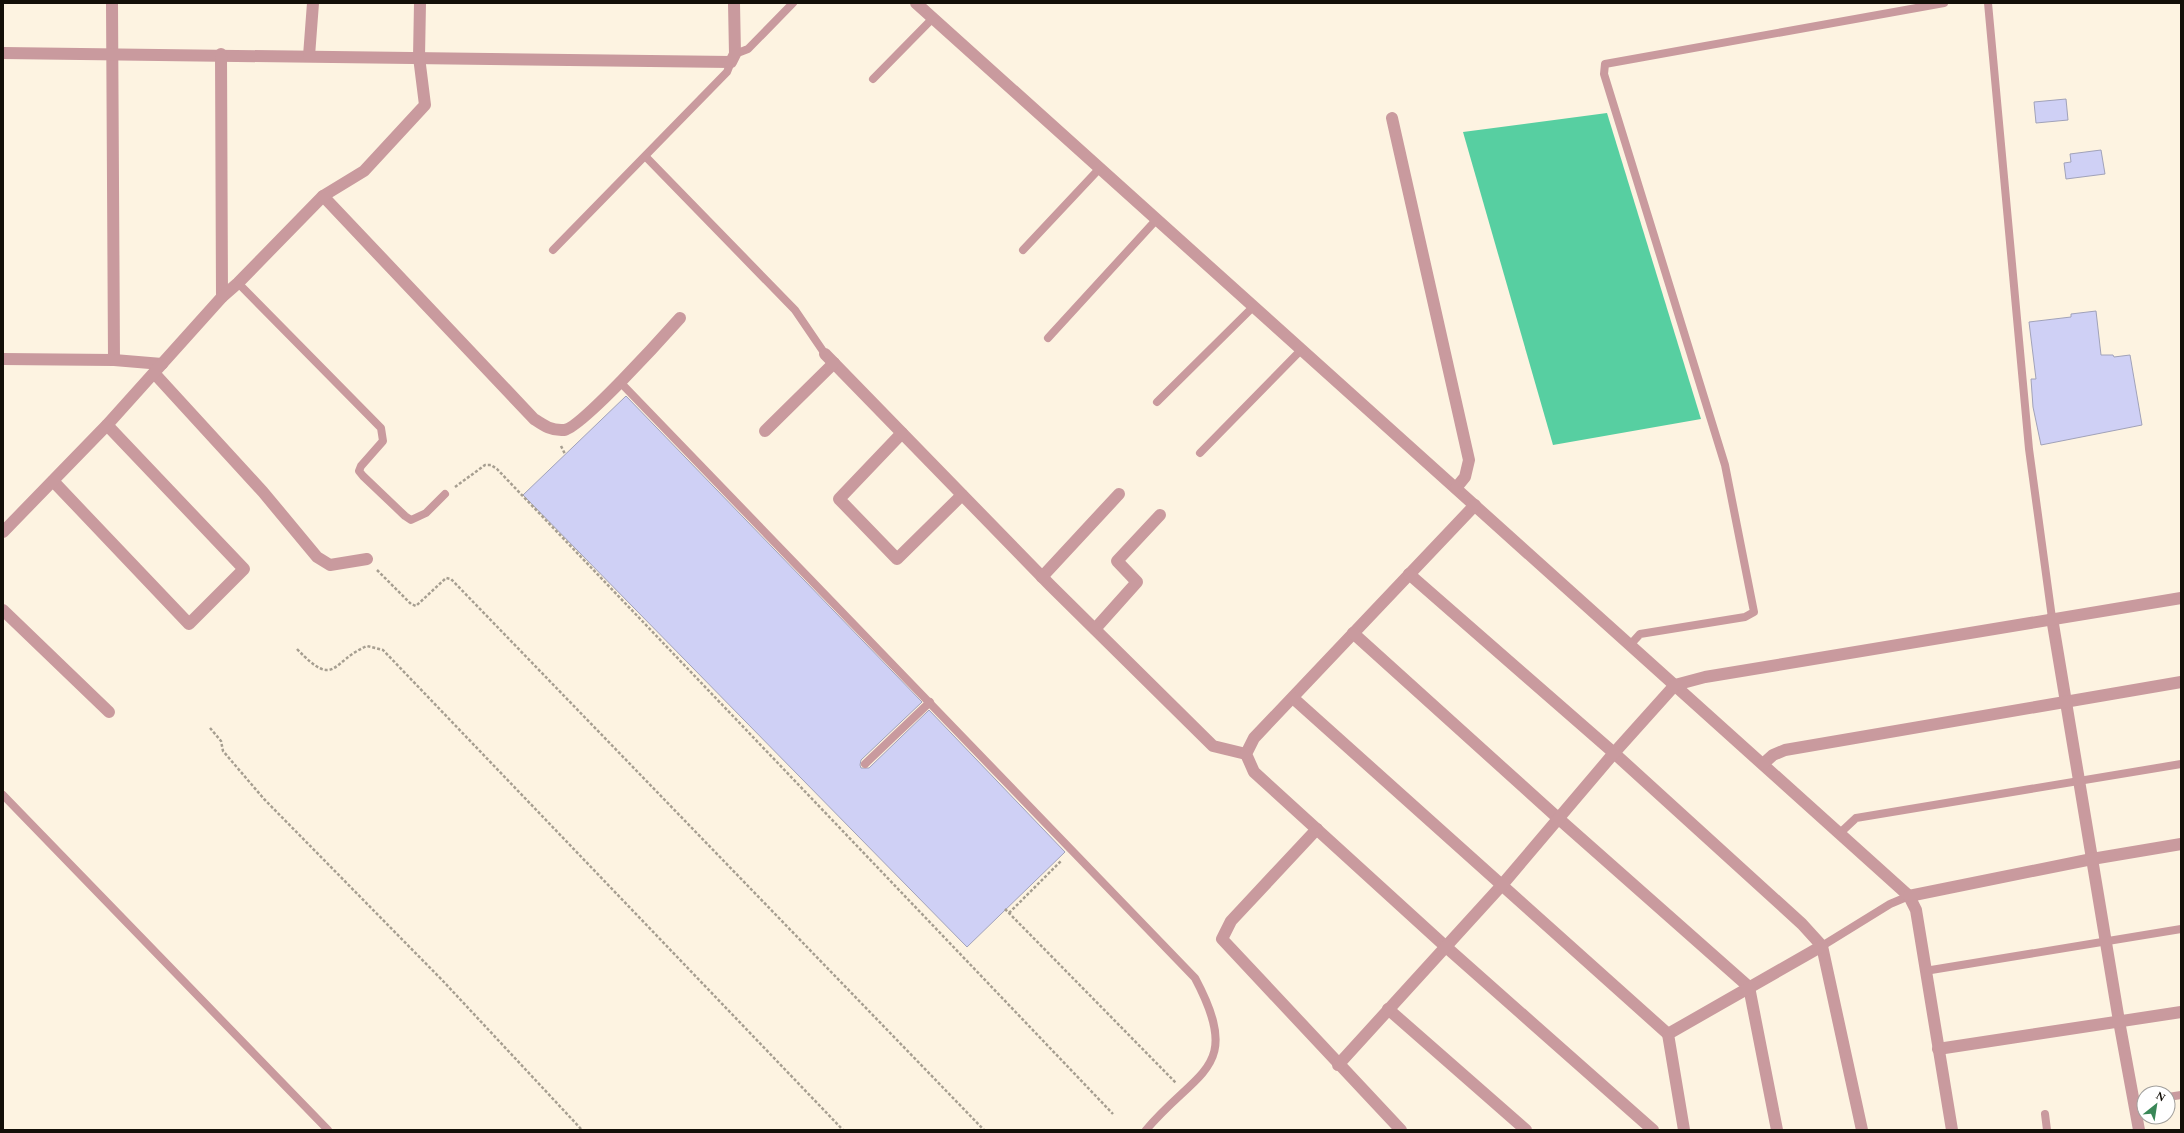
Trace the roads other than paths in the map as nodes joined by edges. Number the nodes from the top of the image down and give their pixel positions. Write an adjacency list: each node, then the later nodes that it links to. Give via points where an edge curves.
1 (112, 3): 11 (street)
2 (313, 3): 13 (street)
3 (420, 3): 14 (street)
4 (734, 3): 15 (street)
5 (793, 3): 15 (lane, via 748,49)
6 (916, 3): 9 (street)
7 (1944, 3): 57 (lane, via 1605,64 1604,74 1725,465 1754,612 1745,617 1640,634)
8 (1988, 3): 54 (lane, via 2029,449)
9 (933, 18): 16 (lane); 19 (street)
10 (3, 53): 11 (street)
11 (112, 53): 12 (street); 32 (street)
12 (221, 54): 13 (street); 25 (street)
13 (309, 56): 14 (street)
14 (420, 57): 15 (street); 20 (street, via 425,105 364,171)
15 (733, 58): 18 (lane, via 727,72)
16 (873, 79)
17 (1392, 118): 42 (street, via 1469,460 1465,477)
18 (646, 157): 22 (lane); 30 (lane, via 794,310)
19 (1100, 168): 21 (street); 23 (lane)
20 (323, 196): 24 (street); 35 (street, via 534,419 549,429 565,430 576,424)
21 (1157, 219): 26 (street); 28 (lane)
22 (553, 250)
23 (1023, 250)
24 (238, 283): 25 (street); 43 (lane, via 381,428 383,441 361,466 359,471 363,476 411,520 426,513)
25 (222, 297): 33 (street)
26 (1254, 306): 29 (street); 36 (lane)
27 (680, 318): 35 (street)
28 (1048, 338)
29 (1302, 349): 40 (lane); 42 (street)
30 (829, 358): 38 (street); 39 (street)
31 (3, 359): 32 (street)
32 (114, 360): 33 (street)
33 (162, 364): 34 (street)
34 (154, 374): 37 (street); 49 (street, via 263,492 317,556 330,565)
35 (620, 382): 62 (lane)
36 (1157, 402)
37 (107, 425): 41 (street); 41 (street, via 244,569 189,624)
38 (765, 431)
39 (902, 433): 45 (street); 45 (street, via 839,499 892,554 898,559)
40 (1200, 453)
41 (53, 481): 48 (street)
42 (1456, 488): 46 (street)
43 (445, 494)
44 (1119, 494): 51 (street)
45 (962, 495): 51 (street)
46 (1475, 505): 50 (street); 57 (street)
47 (1160, 515): 55 (street, via 1117,561 1137,582)
48 (3, 532)
49 (367, 559)
50 (1409, 574): 56 (street); 65 (street)
51 (1042, 577): 55 (street)
52 (2181, 598): 54 (street)
53 (3, 610): 63 (street)
54 (2052, 618): 59 (street, via 1705,677); 61 (street)
55 (1095, 629): 64 (street, via 1213,746)
56 (1353, 633): 60 (street); 71 (street)
57 (1630, 645): 59 (street)
58 (2181, 682): 61 (street)
59 (1675, 685): 65 (street); 67 (street)
60 (1293, 698): 64 (street, via 1254,738); 76 (street)
61 (2066, 701): 67 (street, via 1785,750 1773,755); 69 (street)
62 (930, 702): 66 (lane); 93 (lane, via 1188,969 1205,996 1216,1031 1214,1057 1206,1071)
63 (109, 712)
64 (1246, 754): 72 (street, via 1254,772)
65 (1614, 754): 71 (street); 81 (street, via 1802,924)
66 (865, 764)
67 (1763, 764): 73 (street)
68 (2181, 764): 69 (lane)
69 (2079, 781): 73 (lane, via 1856,818); 75 (street)
70 (3, 795): 92 (lane)
71 (1558, 819): 76 (street); 83 (street)
72 (1317, 829): 80 (street); 89 (street, via 1231,921 1222,939)
73 (1840, 833): 77 (street)
74 (2181, 844): 75 (street)
75 (2092, 859): 77 (street); 79 (street)
76 (1502, 885): 80 (street); 87 (street)
77 (1909, 896): 81 (lane, via 1890,904); 82 (street, via 1916,910)
78 (2181, 929): 79 (lane)
79 (2106, 941): 82 (lane); 86 (street)
80 (1445, 946): 84 (street); 96 (street)
81 (1822, 946): 83 (street); 99 (street)
82 (1925, 971): 88 (street)
83 (1749, 987): 87 (street); 98 (street)
84 (1388, 1009): 89 (street); 95 (street)
85 (2181, 1012): 86 (street)
86 (2119, 1021): 88 (street); 90 (street)
87 (1668, 1034): 97 (street)
88 (1938, 1049): 100 (street)
89 (1338, 1065): 94 (street)
90 (2136, 1086)
91 (2045, 1114): 101 (lane)
92 (328, 1130)
93 (1146, 1130)
94 (1401, 1130)
95 (1526, 1130)
96 (1653, 1130)
97 (1684, 1130)
98 (1777, 1130)
99 (1862, 1130)
100 (1952, 1130)
101 (2047, 1130)

